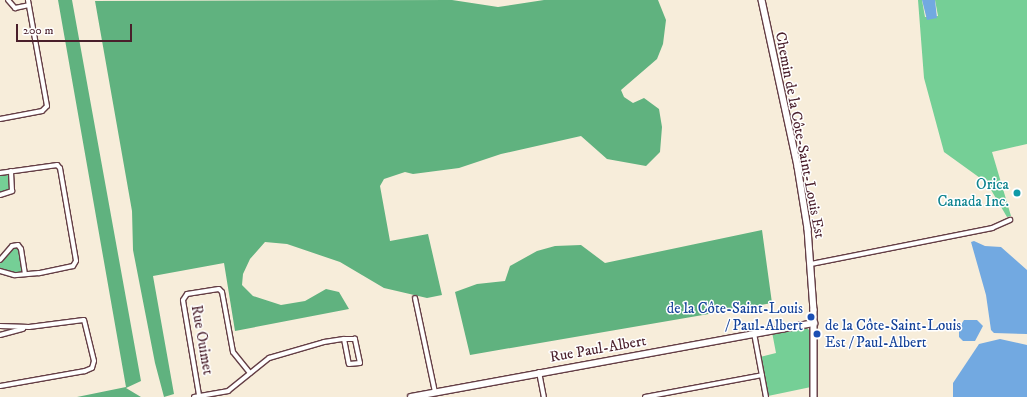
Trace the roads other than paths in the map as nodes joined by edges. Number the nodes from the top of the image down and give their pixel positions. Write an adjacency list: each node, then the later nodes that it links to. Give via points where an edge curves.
1 (8, 0): 3 (street, via 15,8)
2 (762, 0): 10 (street, Chemin de la Côte-Saint-Louis Est, via 800,176)
3 (29, 2): 4 (street, via 47,106 42,111)
4 (0, 119)
5 (11, 171): 6 (street); 7 (street, via 12,190); 12 (street, via 54,164 60,168 76,261 73,266)
6 (0, 173)
7 (0, 195)
8 (1010, 220): 10 (street, via 992,228)
9 (0, 260): 12 (street, via 12,246 18,245)
10 (812, 264): 14 (street, Chemin de la Côte-Saint-Louis Est)
11 (0, 271): 12 (street)
12 (25, 274)
13 (415, 298): 24 (street)
14 (814, 323): 17 (street, Rue Paul-Albert); 31 (street, Chemin de la Côte-Saint-Louis Est)
15 (0, 326): 16 (street)
16 (29, 327): 18 (street); 23 (street, via 84,320 94,361 92,368)
17 (754, 332): 21 (street, Rue Paul-Albert); 22 (street)
18 (0, 335)
19 (344, 339): 19 (street, via 349,364 360,363 355,339); 20 (street, via 269,358)
20 (250, 372): 25 (street, via 228,391); 25 (street, Rue Ouimet, via 233,352 222,292 219,289 187,294 183,300)
21 (539, 372): 24 (street, Rue Paul-Albert); 28 (street)
22 (762, 375): 29 (street); 30 (street)
23 (0, 386)
24 (435, 392): 27 (street, Rue Paul-Albert)
25 (199, 396): 26 (street)
26 (194, 397)
27 (411, 397)
28 (544, 397)
29 (645, 397)
30 (766, 397)
31 (814, 397)

